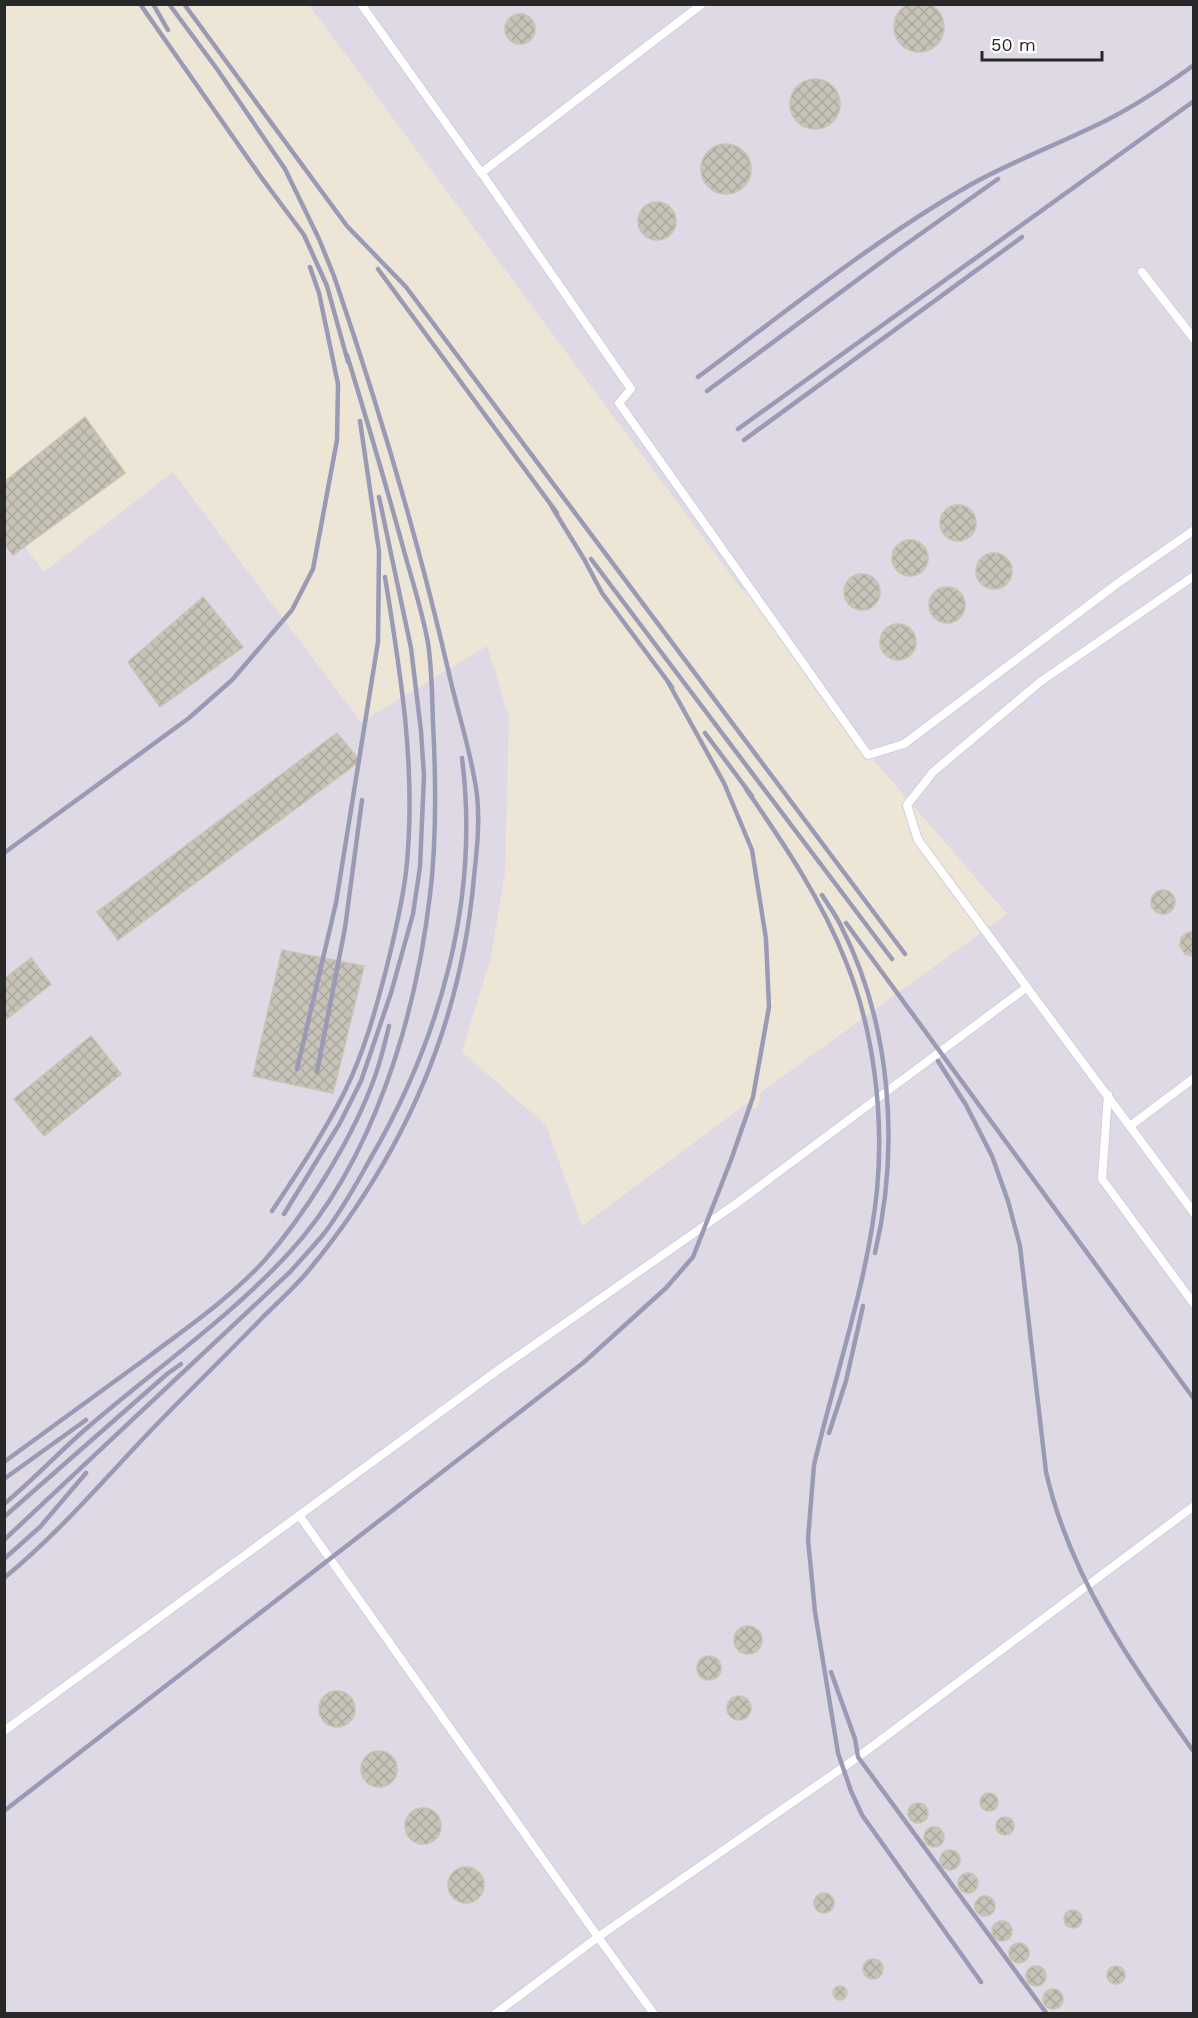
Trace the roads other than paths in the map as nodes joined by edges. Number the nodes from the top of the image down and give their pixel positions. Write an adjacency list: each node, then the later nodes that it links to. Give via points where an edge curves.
1 (361, 4): 3 (lane)
2 (701, 5): 3 (lane)
3 (482, 173): 6 (lane, via 631,389 619,404 868,754 904,744)
4 (1142, 272): 5 (lane)
5 (1194, 339)
6 (1194, 530)
7 (1194, 576): 8 (lane, via 1040,682 933,772 908,805 918,840)
8 (1027, 987): 10 (lane); 15 (lane, via 737,1203)
9 (1194, 1078): 11 (lane)
10 (1108, 1095): 11 (lane); 13 (lane, via 1101,1179)
11 (1130, 1126): 12 (lane)
12 (1194, 1213)
13 (1194, 1304)
14 (1194, 1506): 17 (lane, via 858,1757)
15 (299, 1515): 16 (lane); 17 (lane)
16 (4, 1731)
17 (598, 1937): 18 (lane); 19 (lane)
18 (495, 2013)
19 (654, 2013)

